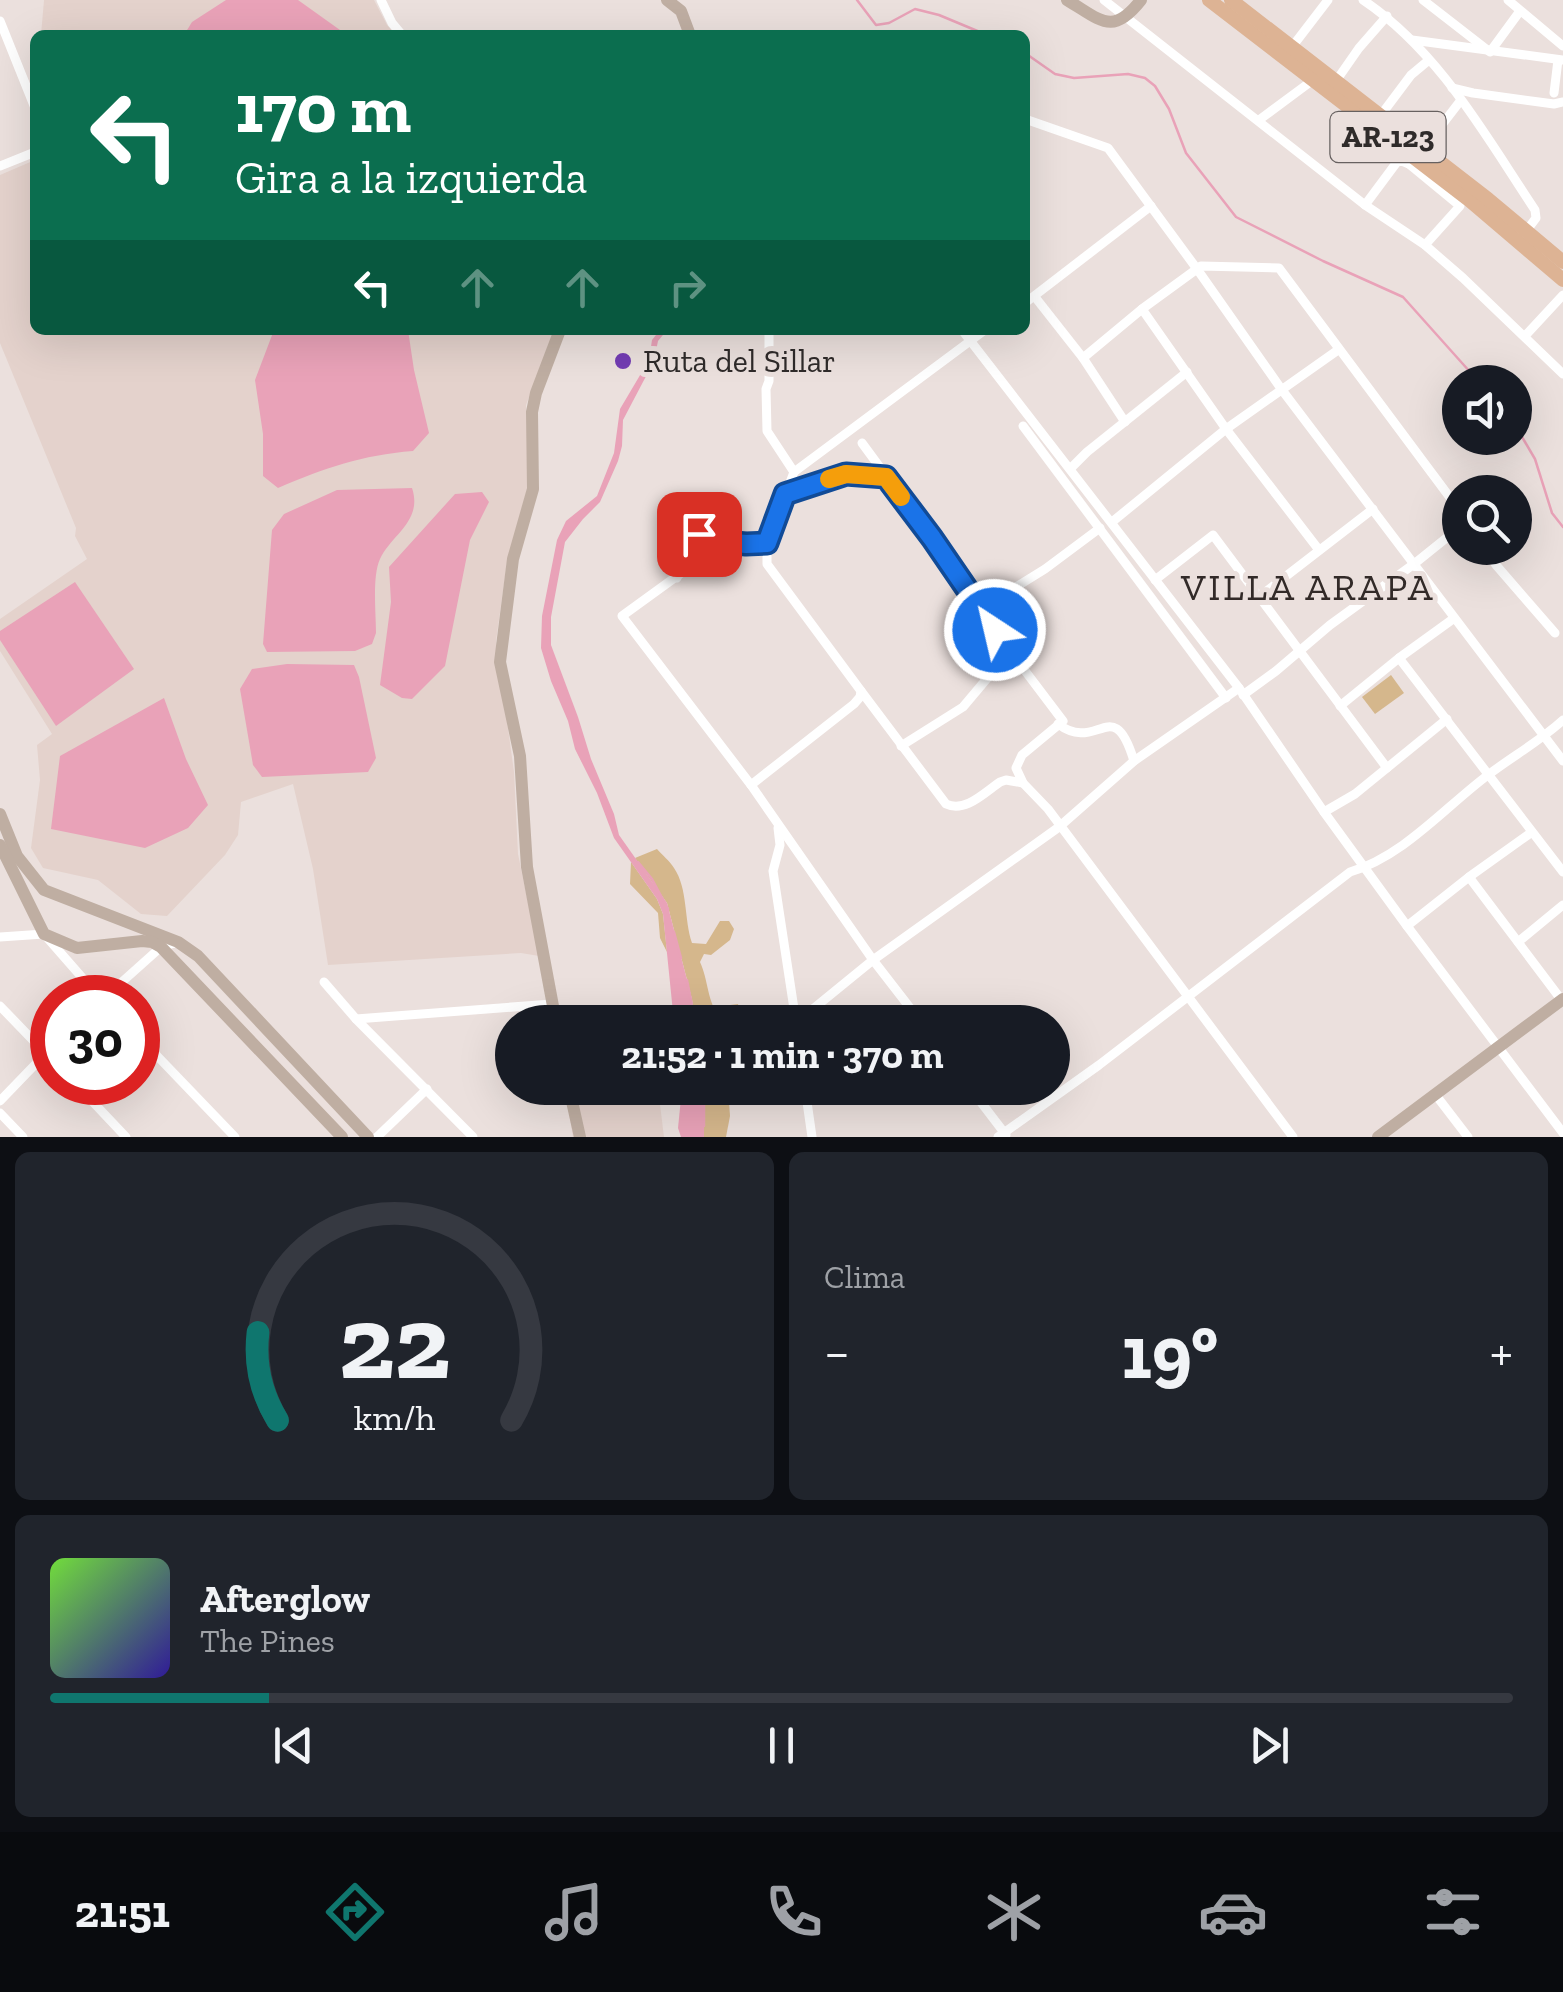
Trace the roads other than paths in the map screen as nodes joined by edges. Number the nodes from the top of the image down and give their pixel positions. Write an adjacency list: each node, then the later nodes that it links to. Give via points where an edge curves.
1 (381, 0): 16 (street)
2 (668, 0): 17 (street, via 682,11)
3 (1067, 0): 14 (street, via 1104,21)
4 (1104, 0): 14 (street)
5 (1140, 0): 14 (street)
6 (1209, 0): 24 (main road, AR-123)
7 (1232, 0): 20 (main road, AR-123)
8 (1328, 0): 20 (street)
9 (1363, 0): 13 (street)
10 (1424, 0): 21 (street)
11 (1508, 0): 12 (street)
12 (1520, 10): 19 (street); 21 (street)
13 (1387, 16): 18 (street); 25 (street)
14 (1127, 17): 32 (street)
15 (0, 21): 28 (street)
16 (398, 30)
17 (688, 30)
18 (1412, 40): 21 (street); 22 (street)
19 (1563, 46)
20 (1292, 47): 25 (main road, AR-123)
21 (1490, 52): 23 (street)
22 (1429, 60): 26 (street); 31 (street)
23 (1560, 60): 27 (street)
24 (1313, 80): 32 (street); 35 (main road, AR-123)
25 (1336, 81): 31 (main road, AR-123)
26 (1451, 88): 29 (street); 30 (street)
27 (1559, 94): 30 (street)
28 (30, 96)
29 (1460, 100): 35 (street); 39 (street, via 1535,210)
30 (1563, 102)
31 (1381, 115): 35 (main road, AR-123)
32 (1259, 120): 37 (street)
33 (1030, 121): 38 (street, via 1108,148)
34 (30, 154): 36 (street)
35 (1416, 157): 37 (street, via 1397,162); 39 (main road, AR-123); 40 (street, via 1460,206); 43 (main road, AR-123)
36 (0, 166)
37 (1365, 205): 40 (street)
38 (1150, 206): 42 (street); 45 (street)
39 (1527, 230): 41 (main road, AR-123)
40 (1425, 245): 51 (street)
41 (1563, 262)
42 (1197, 269): 46 (street); 53 (street, via 1279,268); 57 (street)
43 (1563, 280)
44 (1563, 296): 51 (street)
45 (1030, 300): 54 (street)
46 (1142, 309): 54 (street); 55 (street)
47 (558, 335): 122 (street, via 532,412 533,488 513,558 500,662 520,756 527,867)
48 (769, 335): 63 (street, via 767,431)
49 (966, 335): 52 (street)
50 (977, 335): 52 (street)
51 (1525, 336): 56 (street)
52 (970, 340): 62 (street); 63 (street)
53 (1338, 350): 57 (street); 65 (street)
54 (1082, 358): 58 (street)
55 (1187, 372): 58 (street); 60 (street)
56 (1563, 374)
57 (1282, 390): 60 (street); 67 (street)
58 (1126, 422): 62 (street)
59 (1022, 426): 69 (street)
60 (1226, 429): 68 (street); 73 (street)
61 (862, 443): 64 (street)
62 (1071, 468): 68 (street)
63 (794, 472): 66 (street)
64 (886, 477): 66 (street, via 846,474); 79 (street)
65 (1442, 487)
66 (785, 494): 72 (street)
67 (1373, 509): 73 (street); 74 (street)
68 (1112, 522): 77 (street)
69 (1100, 528): 79 (street); 87 (street)
70 (1442, 541): 74 (street)
71 (724, 542): 72 (street); 76 (street); 76 (street, via 692,538)
72 (767, 543): 85 (street, via 767,564)
73 (1319, 550): 78 (street)
74 (1414, 564): 80 (street); 83 (street)
75 (1497, 565): 81 (street)
76 (676, 578): 99 (street, via 622,616)
77 (1155, 580): 78 (street, via 1213,535); 86 (street)
78 (1259, 596): 83 (street)
79 (979, 610): 82 (street)
80 (1453, 619): 84 (street); 92 (street)
81 (1555, 633)
82 (1010, 650): 91 (street, via 1063,720); 93 (street, via 963,706)
83 (1300, 651): 86 (street); 88 (street)
84 (1399, 658): 88 (street); 89 (street)
85 (860, 691): 93 (street); 99 (street, via 854,704)
86 (1241, 692): 87 (street); 100 (street)
87 (1226, 698): 94 (street)
88 (1340, 706): 96 (street)
89 (1447, 719): 96 (street); 97 (street)
90 (1563, 720): 92 (street)
91 (1058, 724): 94 (street, via 1080,734 1121,730); 98 (street, via 1018,762)
92 (1545, 736): 95 (street); 97 (street)
93 (901, 746): 98 (street, via 957,809 1000,782)
94 (1134, 761): 103 (street)
95 (1563, 761)
96 (1387, 768): 100 (street)
97 (1488, 776): 104 (street); 106 (street)
98 (1023, 783): 103 (street)
99 (751, 785): 102 (street)
100 (1324, 812): 106 (street)
101 (0, 814): 113 (street, via 17,856 44,890)
102 (777, 824): 116 (street); 123 (street, via 773,871)
103 (1059, 827): 116 (street); 120 (street)
104 (1532, 832): 107 (street); 108 (street)
105 (0, 845): 111 (street)
106 (1366, 867): 110 (street); 120 (street, via 1350,872)
107 (1563, 872)
108 (1469, 877): 110 (street); 114 (street)
109 (1563, 905): 114 (street)
110 (1407, 926): 129 (street)
111 (44, 934): 112 (street); 115 (street, via 77,948 142,941); 117 (street)
112 (0, 937)
113 (178, 942): 115 (street); 146 (street)
114 (1518, 942): 121 (street)
115 (161, 947): 118 (street); 145 (street)
116 (873, 960): 124 (street); 125 (street)
117 (81, 975)
118 (129, 975)
119 (324, 982): 127 (street)
120 (1188, 996): 141 (street); 151 (street)
121 (1563, 1000): 129 (street)
122 (552, 1004): 127 (street)
123 (794, 1005)
124 (817, 1005)
125 (907, 1005)
126 (0, 1006): 128 (street)
127 (356, 1019): 132 (street)
128 (30, 1035)
129 (1498, 1047): 133 (street); 140 (street)
130 (160, 1059): 144 (street)
131 (30, 1072): 134 (street)
132 (427, 1089): 147 (street); 148 (street)
133 (1435, 1094): 152 (street); 153 (street)
134 (0, 1100)
135 (96, 1105): 143 (street)
136 (573, 1105): 149 (street)
137 (807, 1105): 150 (street)
138 (982, 1105): 141 (street)
139 (0, 1113): 142 (street)
140 (1563, 1132)
141 (1003, 1136)
142 (23, 1137)
143 (126, 1137)
144 (235, 1137)
145 (342, 1137)
146 (368, 1137)
147 (377, 1137)
148 (473, 1137)
149 (580, 1137)
150 (812, 1137)
151 (1293, 1137)
152 (1378, 1137)
153 (1468, 1137)

